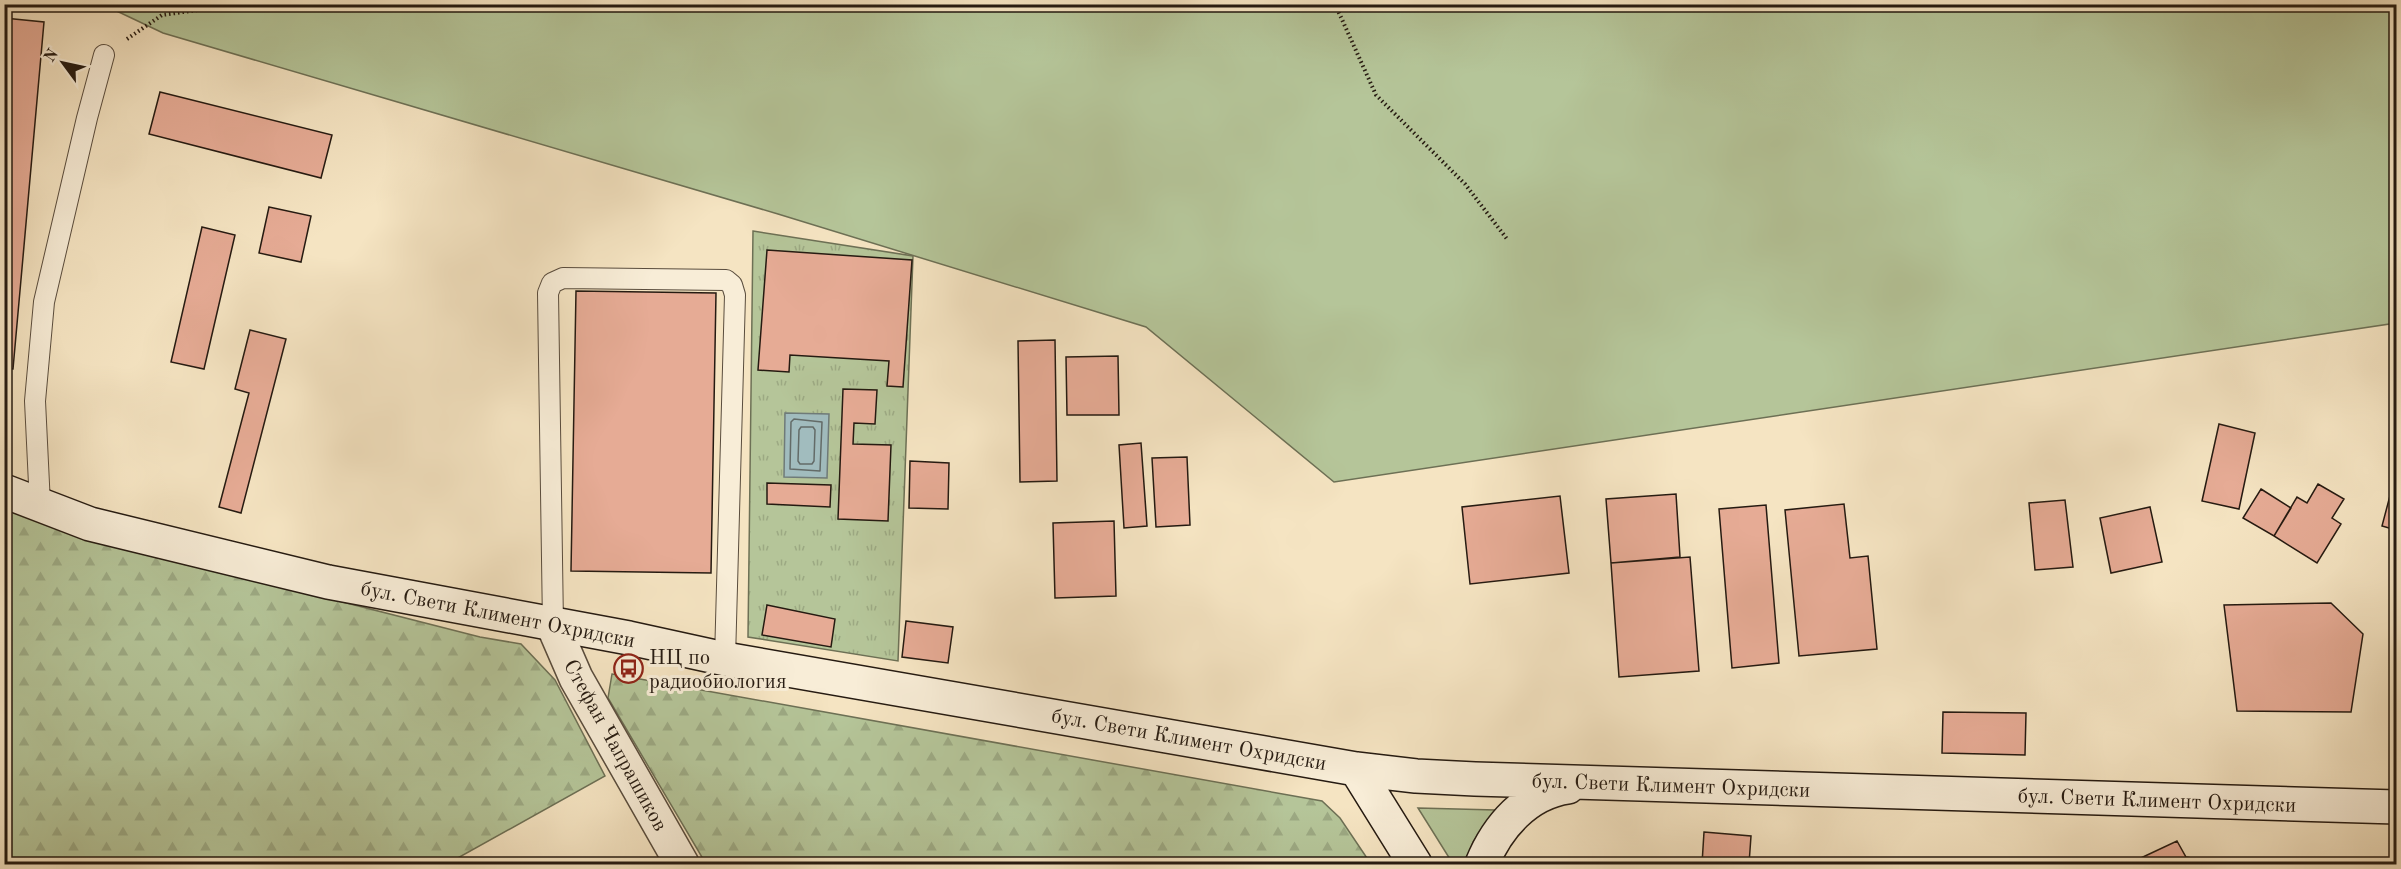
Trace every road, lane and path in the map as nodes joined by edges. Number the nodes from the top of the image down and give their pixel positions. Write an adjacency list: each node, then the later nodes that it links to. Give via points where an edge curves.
1 (240, 4): 3 (path, via 162,15)
2 (1335, 4): 4 (path, via 1376,95 1465,184)
3 (104, 55): 6 (lane, via 44,302 35,401)
4 (1507, 239)
5 (4, 490): 6 (main road, бул. Свети Климент Охридски)
6 (40, 505): 7 (main road, бул. Свети Климент Охридски, via 90,524 327,582)
7 (553, 625): 8 (main road, бул. Свети Климент Охридски); 8 (lane, via 548,293 552,283 562,278 726,280 735,295); 12 (main road, Стефан Чапрашиков, via 576,678)
8 (725, 659): 9 (main road, бул. Свети Климент Охридски)
9 (1356, 769): 10 (main road, бул. Свети Климент Охридски, via 1416,777); 13 (main road)
10 (1605, 782): 11 (main road, бул. Свети Климент Охридски); 14 (main road, via 1562,788 1527,804 1497,835)
11 (2397, 807)
12 (682, 864)
13 (1415, 864)
14 (1482, 864)

